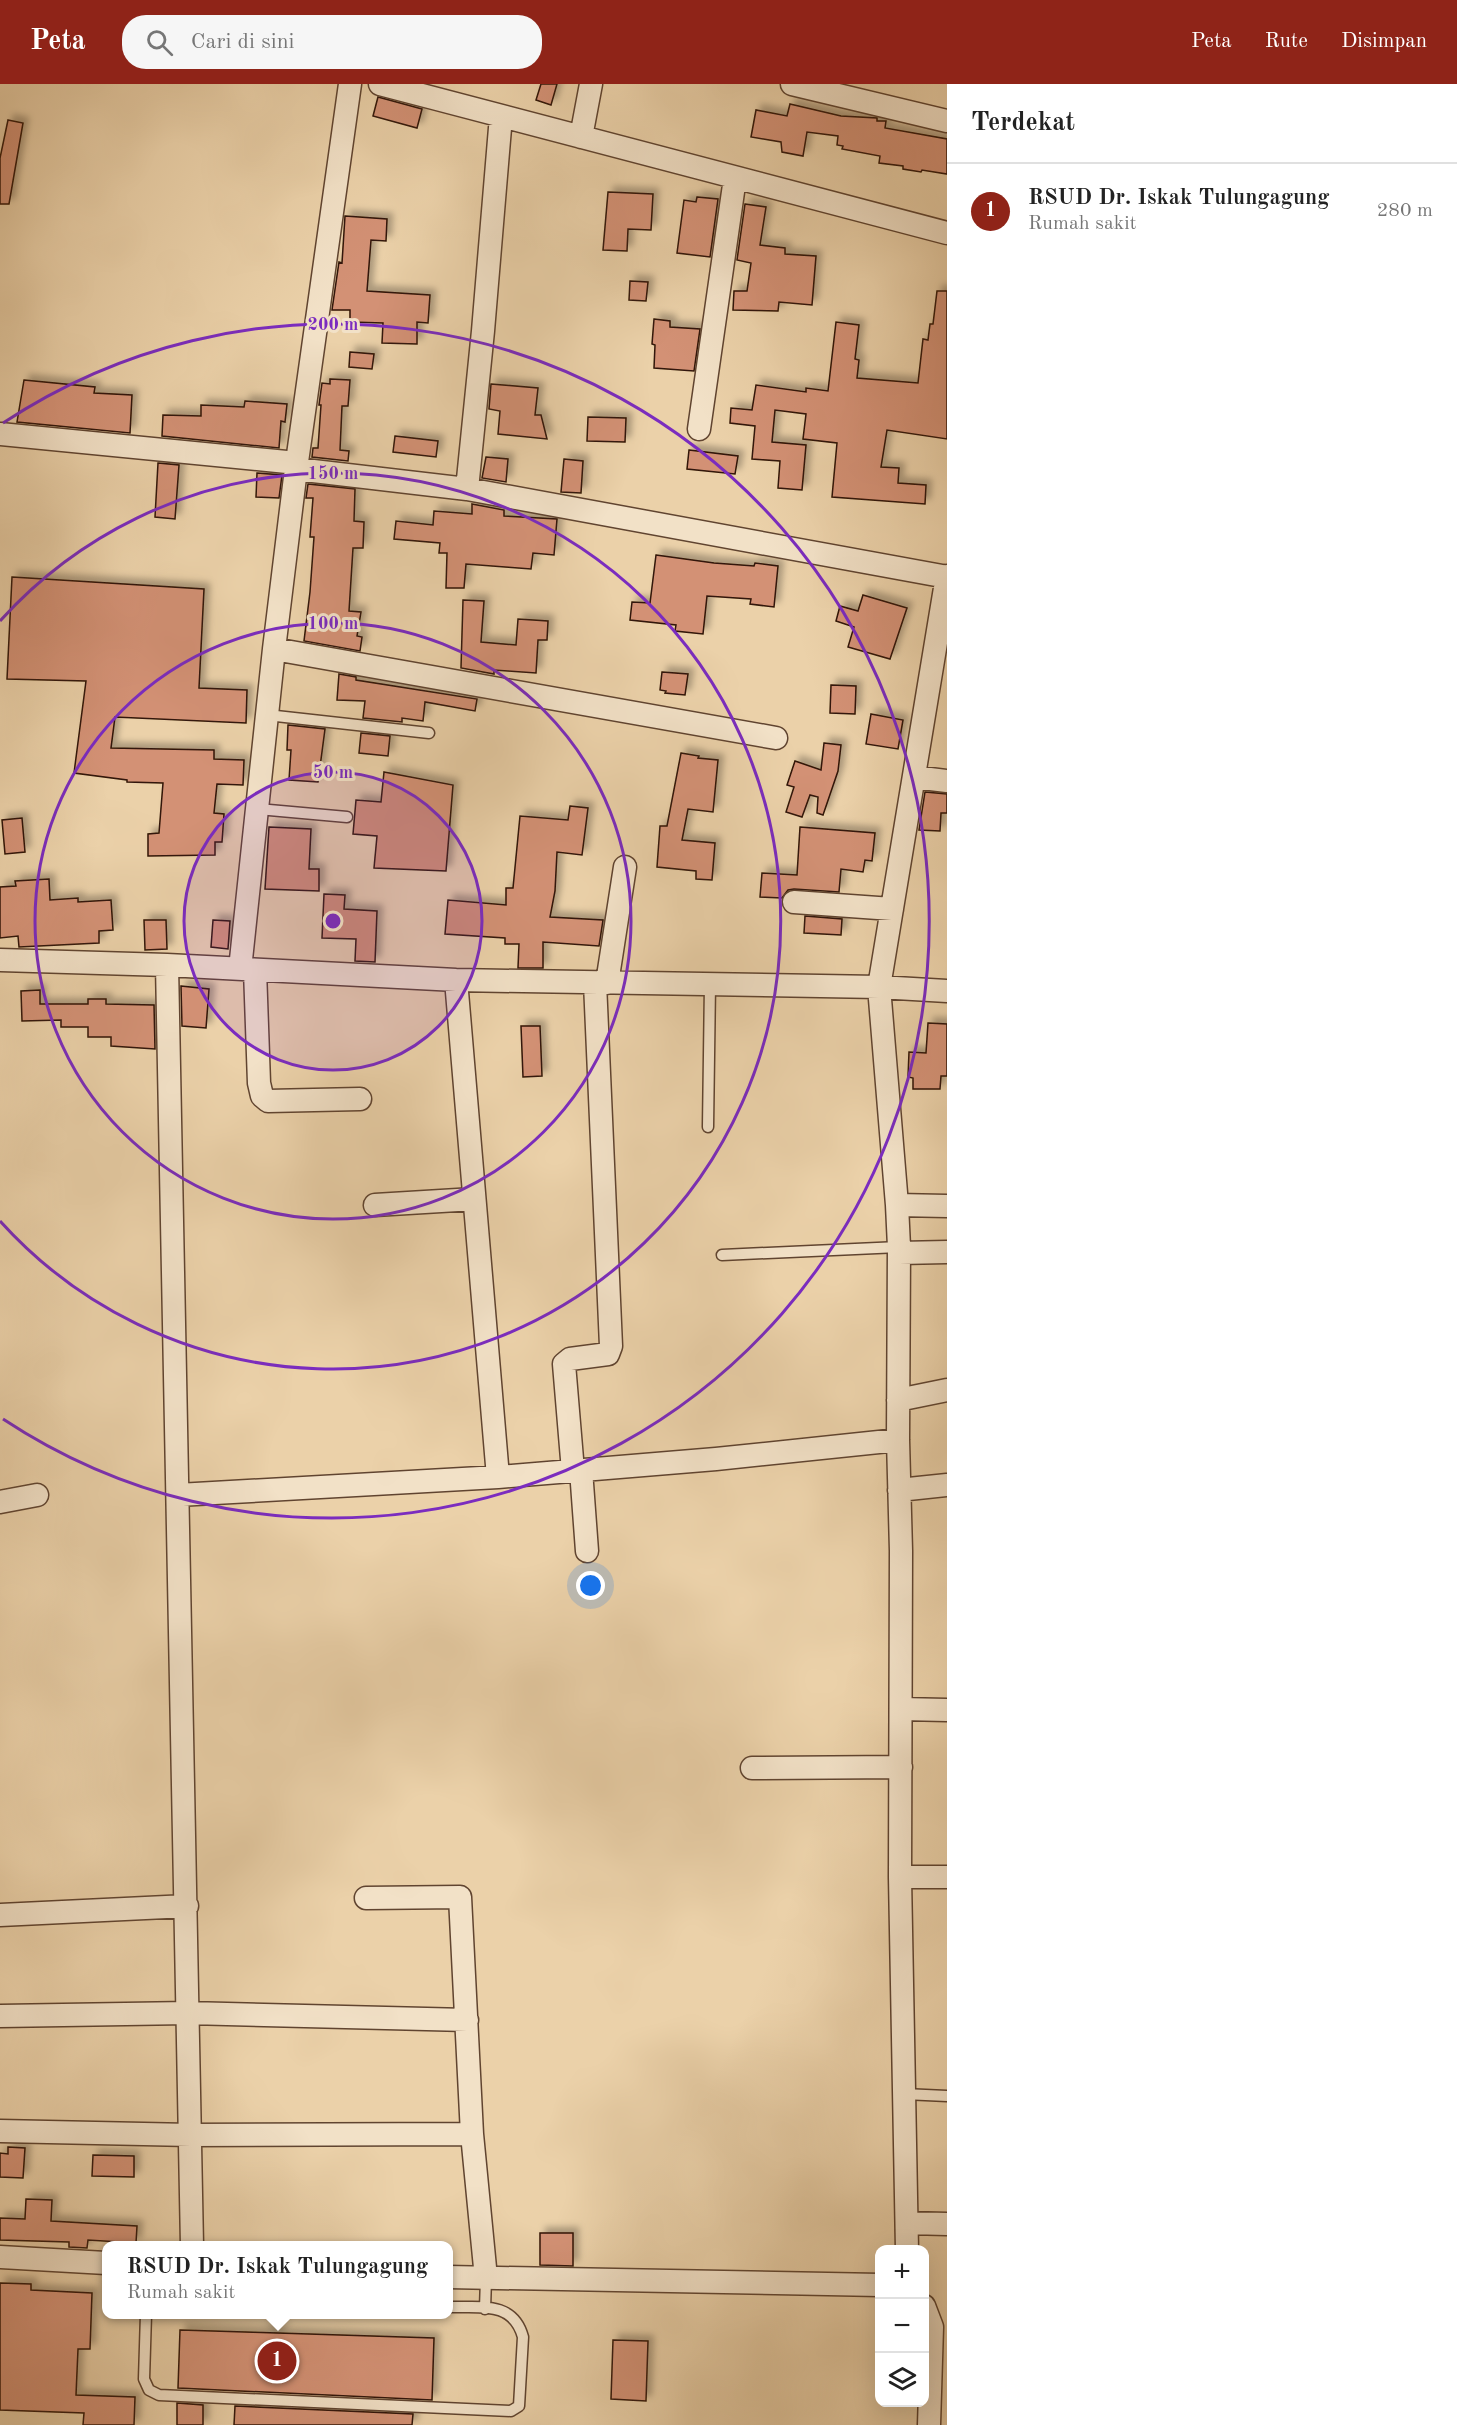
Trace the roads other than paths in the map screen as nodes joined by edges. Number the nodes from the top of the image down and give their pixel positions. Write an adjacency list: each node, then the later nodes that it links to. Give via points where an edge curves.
1 (350, 84): 12 (street)
2 (380, 84): 5 (street)
3 (591, 84): 7 (street)
4 (792, 84): 6 (street)
5 (501, 116): 7 (street); 13 (street)
6 (947, 121)
7 (581, 137): 8 (street)
8 (735, 178): 9 (street); 10 (street)
9 (947, 233)
10 (699, 429)
11 (0, 434): 12 (street)
12 (297, 466): 13 (street); 15 (street)
13 (467, 489): 14 (street)
14 (947, 577): 19 (street)
15 (274, 649): 16 (street); 18 (street)
16 (267, 715): 17 (lane); 21 (street)
17 (429, 733)
18 (776, 738)
19 (914, 777): 20 (street); 25 (street)
20 (947, 781)
21 (258, 809): 22 (lane); 28 (street)
22 (347, 817)
23 (625, 867): 30 (street)
24 (794, 902): 25 (street)
25 (892, 909): 32 (street)
26 (0, 960): 27 (street)
27 (167, 965): 28 (street); 51 (street)
28 (247, 970): 29 (street); 34 (street, via 262,1096 268,1101)
29 (456, 980): 30 (street); 36 (street)
30 (601, 983): 31 (street); 46 (street, via 611,1346 608,1354 570,1359 564,1364)
31 (710, 984): 32 (street); 35 (lane)
32 (879, 987): 33 (street); 38 (street)
33 (947, 991)
34 (360, 1100)
35 (708, 1127)
36 (474, 1199): 37 (street); 47 (street)
37 (375, 1205)
38 (897, 1206): 39 (street); 40 (street)
39 (947, 1206)
40 (899, 1250): 41 (street); 42 (lane); 44 (street)
41 (947, 1252)
42 (722, 1255)
43 (947, 1390): 44 (street)
44 (898, 1400): 45 (street)
45 (898, 1440): 46 (street); 49 (street)
46 (577, 1470): 47 (street); 53 (street)
47 (498, 1477): 51 (street)
48 (947, 1485): 49 (street)
49 (899, 1490): 54 (street)
50 (37, 1495): 52 (street)
51 (178, 1495): 61 (street)
52 (0, 1502)
53 (587, 1551)
54 (901, 1708): 55 (street); 56 (street)
55 (947, 1710)
56 (901, 1767): 57 (street); 58 (street)
57 (752, 1768)
58 (900, 1877): 59 (street); 66 (street)
59 (947, 1877)
60 (366, 1898): 65 (street, via 460,1897)
61 (187, 1906): 62 (street); 63 (street)
62 (0, 1915)
63 (188, 2013): 64 (street); 65 (street); 70 (street)
64 (0, 2016)
65 (467, 2020): 69 (street)
66 (904, 2094): 67 (lane); 71 (street)
67 (947, 2096)
68 (0, 2131): 70 (street)
69 (472, 2134): 70 (street); 78 (street)
70 (191, 2135): 73 (street)
71 (907, 2223): 72 (street); 74 (street)
72 (947, 2224)
73 (192, 2241)
74 (907, 2245)
75 (0, 2257): 76 (street)
76 (102, 2263)
77 (453, 2277): 78 (street)
78 (486, 2278): 79 (street); 81 (lane)
79 (875, 2285)
80 (453, 2307): 81 (lane)
81 (485, 2308): 82 (lane, via 509,2313 523,2337 519,2406 510,2411 159,2395 149,2390 144,2379)
82 (146, 2319)
83 (934, 2320): 84 (street)
84 (935, 2422)

